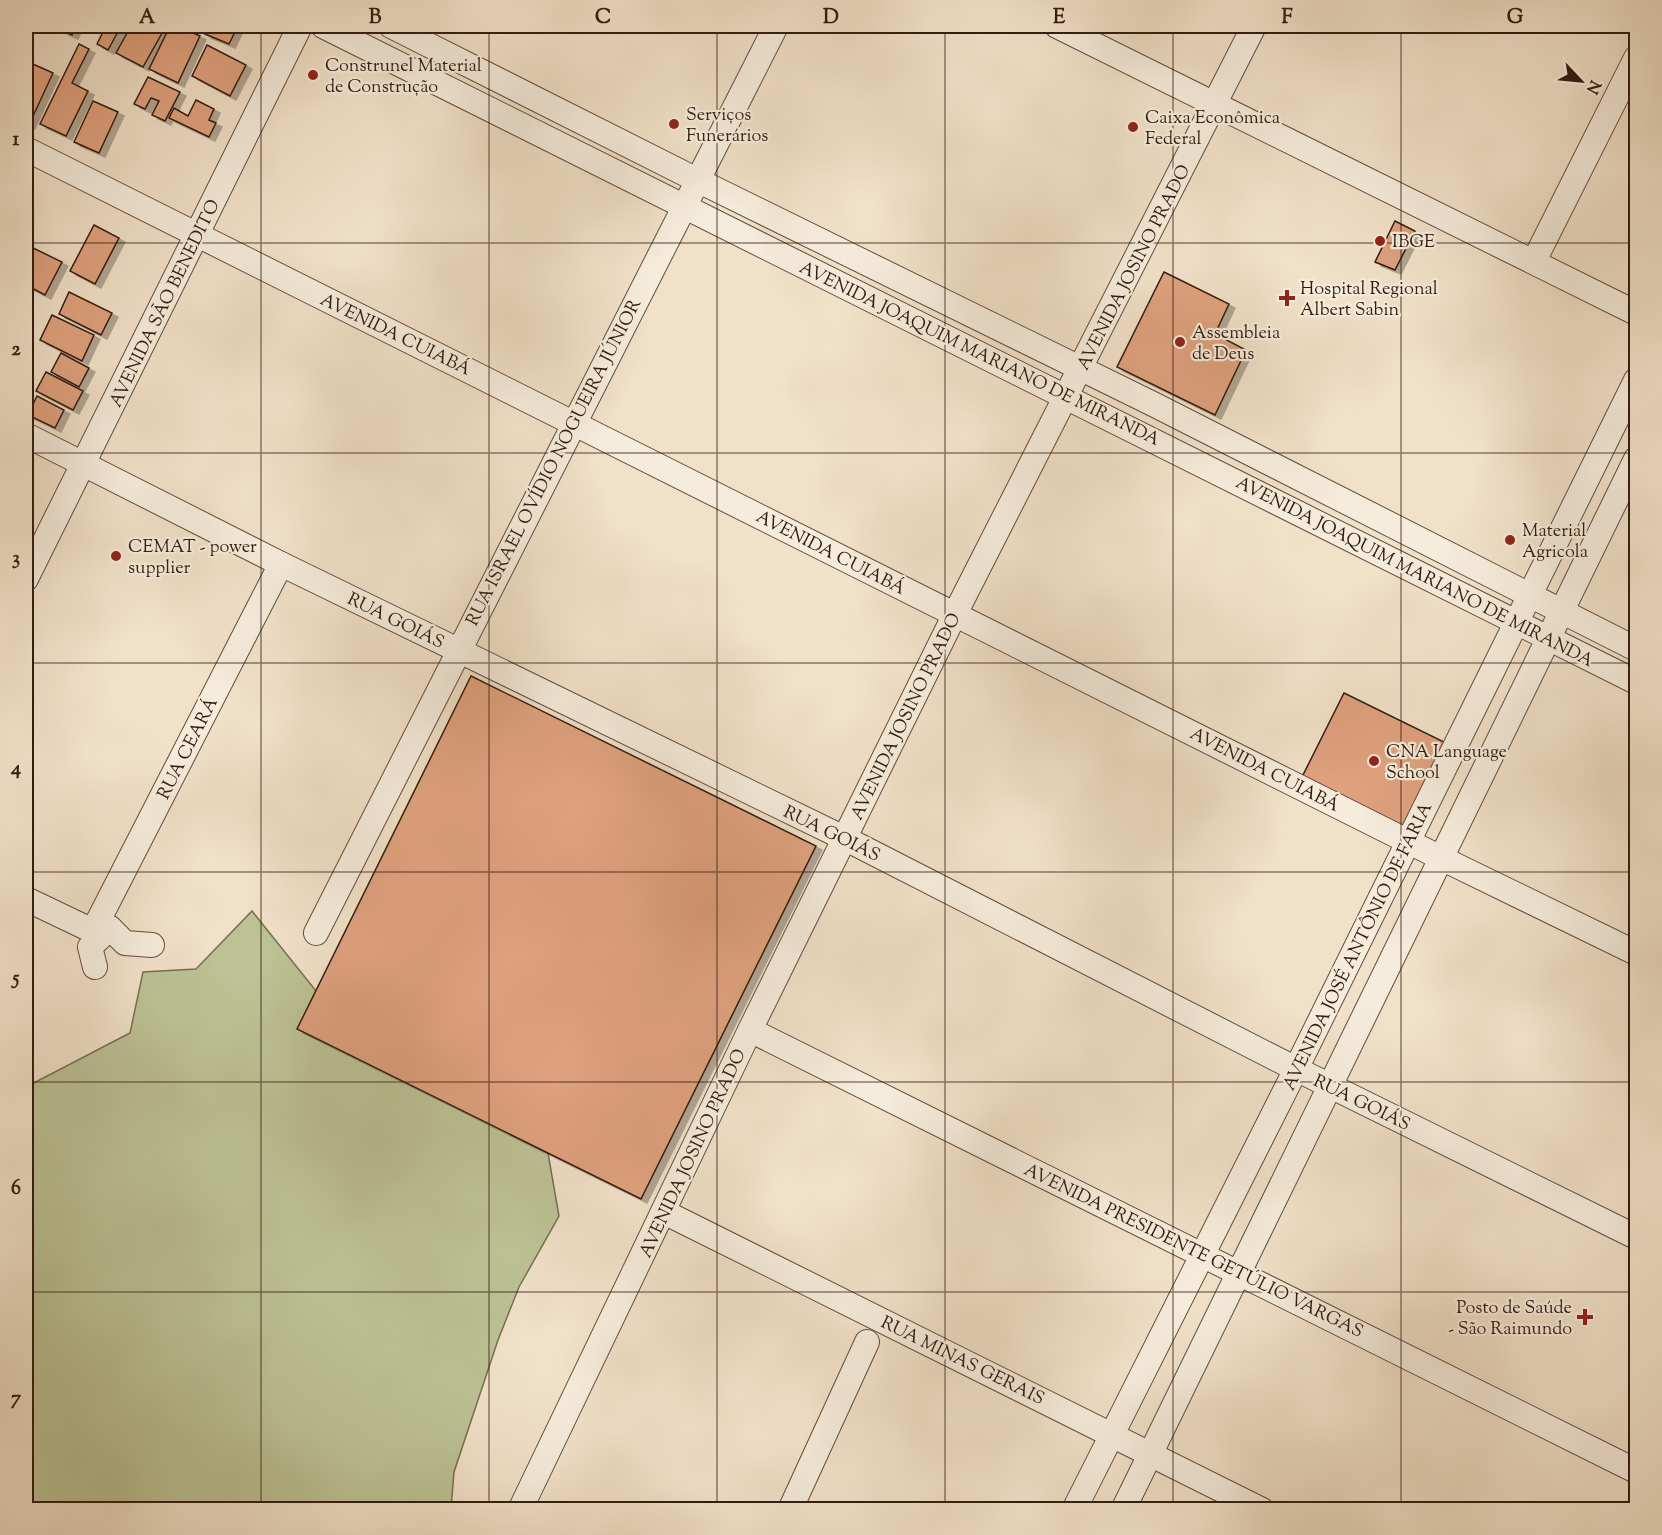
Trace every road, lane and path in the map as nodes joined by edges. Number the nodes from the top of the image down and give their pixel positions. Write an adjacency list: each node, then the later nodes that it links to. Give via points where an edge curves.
1 (300, 26): 14 (street, AVENIDA SÃO BENEDITO)
2 (323, 26): 10 (street, AVENIDA JOAQUIM MARIANO DE MIRANDA)
3 (391, 26): 8 (street, AVENIDA JOAQUIM MARIANO DE MIRANDA)
4 (776, 26): 12 (street, RUA ISRAEL OVÍDIO NOGUEIRA JÚNIOR)
5 (1057, 26): 9 (street)
6 (1254, 26): 9 (street, AVENIDA JOSINO PRADO)
7 (1636, 58): 15 (street)
8 (494, 78): 10 (street); 12 (street, AVENIDA JOAQUIM MARIANO DE MIRANDA)
9 (1215, 102): 15 (street); 17 (street, AVENIDA JOSINO PRADO)
10 (482, 104): 13 (street, AVENIDA JOAQUIM MARIANO DE MIRANDA)
11 (26, 149): 14 (street, AVENIDA CUIABÁ)
12 (697, 180): 13 (street, RUA ISRAEL OVÍDIO NOGUEIRA JÚNIOR); 17 (street, AVENIDA JOAQUIM MARIANO DE MIRANDA)
13 (684, 206): 19 (street, AVENIDA JOAQUIM MARIANO DE MIRANDA); 20 (street, RUA ISRAEL OVÍDIO NOGUEIRA JÚNIOR)
14 (198, 235): 20 (street, AVENIDA CUIABÁ); 24 (street, AVENIDA SÃO BENEDITO)
15 (1534, 261): 16 (street)
16 (1636, 313)
17 (1081, 369): 19 (street, AVENIDA JOSINO PRADO); 22 (street, AVENIDA JOAQUIM MARIANO DE MIRANDA)
18 (1636, 380): 28 (street, AVENIDA JOSÉ ANTÔNIO DE FARIA)
19 (1068, 396): 25 (street, AVENIDA JOAQUIM MARIANO DE MIRANDA); 30 (street, AVENIDA JOSINO PRADO)
20 (574, 422): 30 (street, AVENIDA CUIABÁ); 34 (street, RUA ISRAEL OVÍDIO NOGUEIRA JÚNIOR)
21 (26, 435): 24 (street, RUA GOIÁS)
22 (1234, 446): 25 (street); 28 (street, AVENIDA JOAQUIM MARIANO DE MIRANDA)
23 (1636, 459): 29 (street)
24 (83, 465): 26 (street, RUA GOIÁS); 27 (street, AVENIDA SÃO BENEDITO)
25 (1222, 474): 31 (street, AVENIDA JOAQUIM MARIANO DE MIRANDA)
26 (281, 564): 34 (street, RUA GOIÁS); 40 (street, RUA CEARÁ)
27 (26, 579)
28 (1530, 596): 29 (street, AVENIDA JOAQUIM MARIANO DE MIRANDA); 31 (street, AVENIDA JOSÉ ANTÔNIO DE FARIA)
29 (1563, 613): 32 (street); 33 (street, AVENIDA JOAQUIM MARIANO DE MIRANDA)
30 (955, 614): 36 (street, AVENIDA JOSINO PRADO); 37 (street, AVENIDA CUIABÁ)
31 (1518, 622): 32 (street, AVENIDA JOAQUIM MARIANO DE MIRANDA); 37 (street, AVENIDA JOSÉ ANTÔNIO DE FARIA)
32 (1548, 640): 35 (street, AVENIDA JOAQUIM MARIANO DE MIRANDA); 38 (street)
33 (1636, 649)
34 (458, 650): 36 (street, RUA GOIÁS); 41 (street, RUA ISRAEL OVÍDIO NOGUEIRA JÚNIOR)
35 (1636, 682)
36 (846, 839): 45 (street, AVENIDA JOSINO PRADO); 46 (street, RUA GOIÁS)
37 (1409, 841): 38 (street, AVENIDA CUIABÁ); 46 (street, AVENIDA JOSÉ ANTÔNIO DE FARIA)
38 (1443, 859): 43 (street, AVENIDA CUIABÁ); 47 (street)
39 (26, 899): 40 (street)
40 (102, 930): 42 (street, via 125,943); 44 (street, RUA CEARÁ, via 90,947)
41 (316, 933)
42 (152, 945)
43 (1636, 953)
44 (95, 967)
45 (750, 1030): 48 (street, AVENIDA JOSINO PRADO); 50 (street, AVENIDA PRESIDENTE GETÚLIO VARGAS)
46 (1296, 1069): 47 (street, RUA GOIÁS); 50 (street, AVENIDA JOSÉ ANTÔNIO DE FARIA)
47 (1331, 1086): 49 (street, RUA GOIÁS); 51 (street)
48 (664, 1212): 53 (street, RUA MINAS GERAIS); 56 (street, AVENIDA JOSINO PRADO)
49 (1636, 1237)
50 (1203, 1255): 51 (street, AVENIDA PRESIDENTE GETÚLIO VARGAS); 53 (street, AVENIDA JOSÉ ANTÔNIO DE FARIA)
51 (1238, 1272): 54 (street); 55 (street, AVENIDA PRESIDENTE GETÚLIO VARGAS)
52 (867, 1342): 57 (street)
53 (1112, 1434): 54 (street, RUA MINAS GERAIS); 58 (street, AVENIDA JOSÉ ANTÔNIO DE FARIA)
54 (1151, 1454): 59 (street); 60 (street, RUA MINAS GERAIS)
55 (1636, 1471)
56 (520, 1509)
57 (790, 1509)
58 (1074, 1509)
59 (1124, 1509)
60 (1262, 1509)

